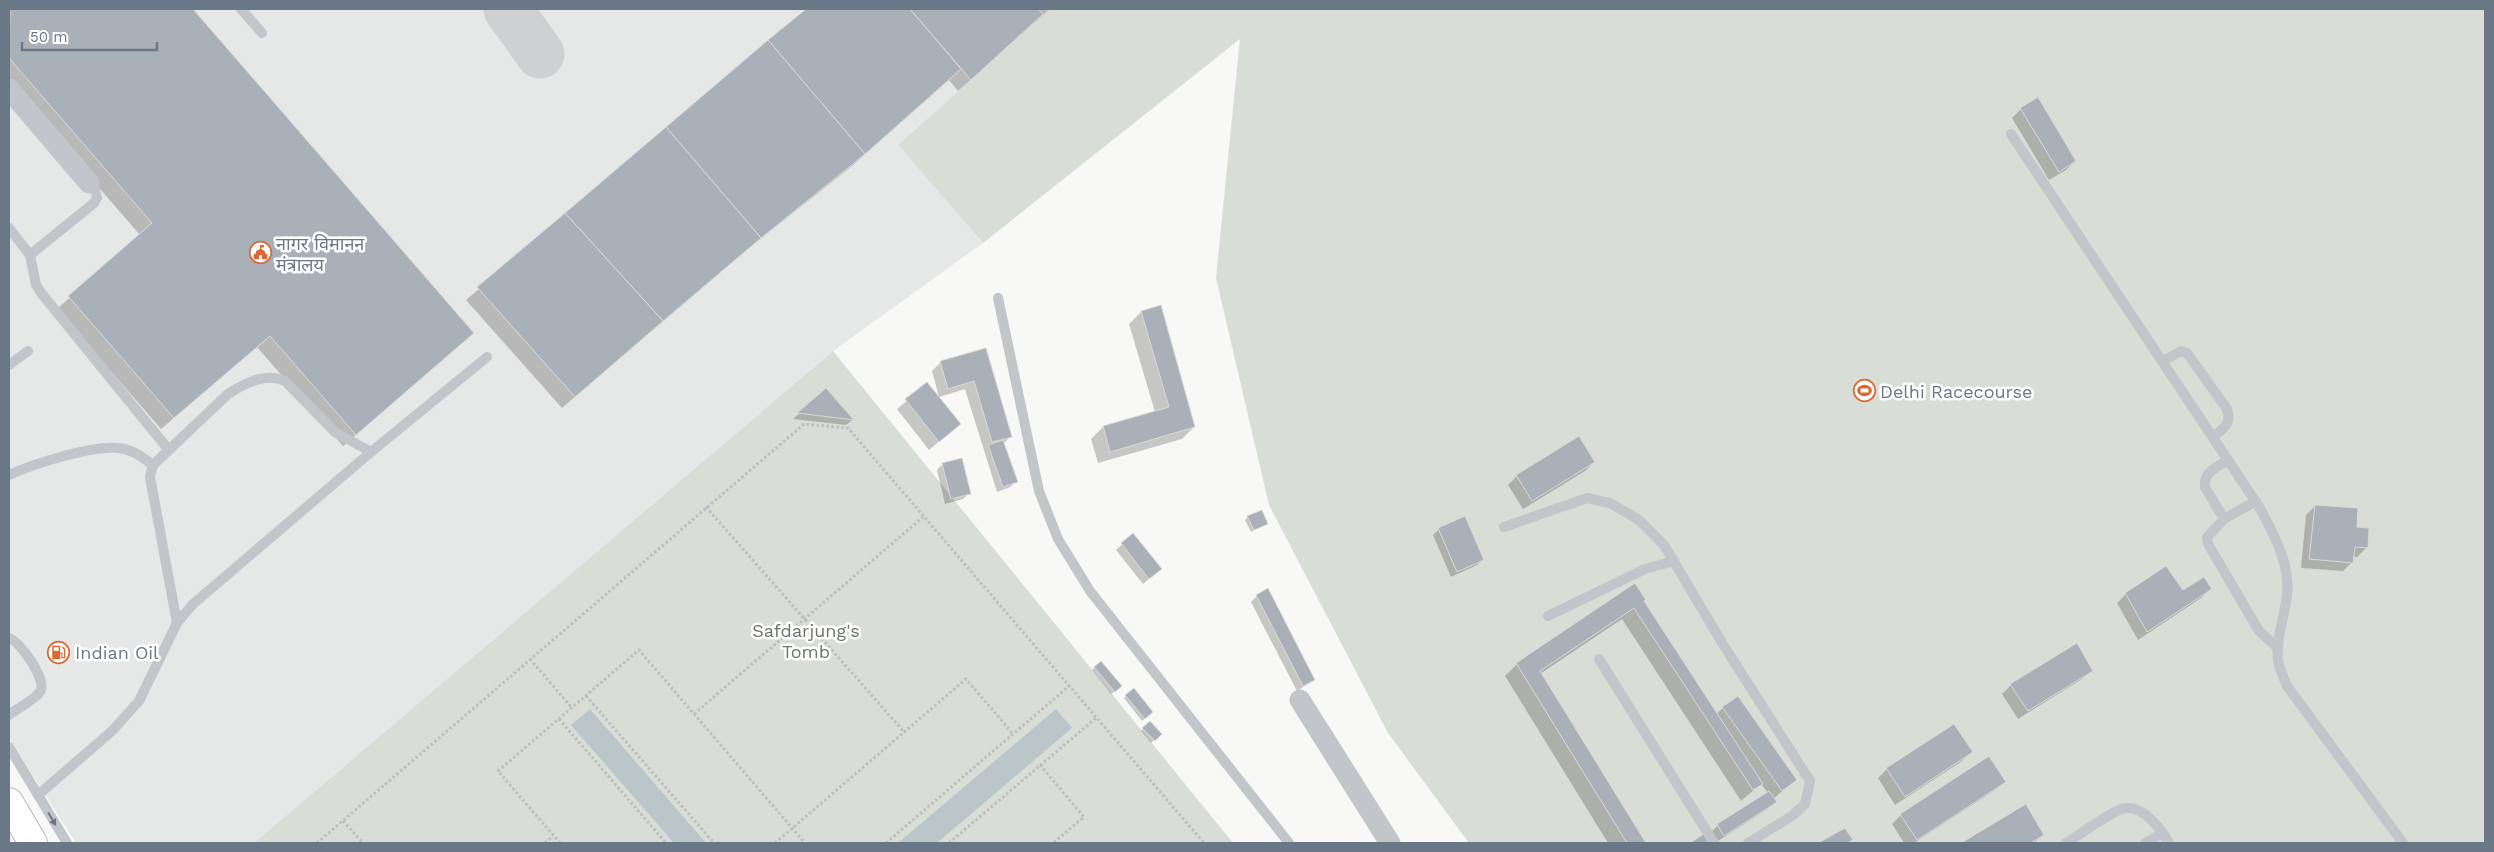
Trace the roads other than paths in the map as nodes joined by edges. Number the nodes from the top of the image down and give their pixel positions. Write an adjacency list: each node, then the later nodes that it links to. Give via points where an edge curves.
1 (241, 9): 2 (lane)
2 (262, 33)
3 (9, 89): 5 (street)
4 (2011, 134): 11 (lane)
5 (89, 183): 7 (lane, via 95,190 97,198 94,203)
6 (9, 228): 7 (lane)
7 (30, 254): 14 (lane, via 33,277 42,294)
8 (998, 298): 36 (lane, via 1039,491 1058,539 1090,591)
9 (28, 351): 12 (lane)
10 (487, 357): 15 (lane)
11 (2163, 362): 13 (lane); 13 (lane, via 2181,351 2187,353 2227,409 2228,424)
12 (9, 365)
13 (2213, 437): 16 (lane)
14 (168, 449): 15 (lane, via 228,394 268,376 285,381 335,432); 17 (lane)
15 (371, 452): 24 (lane, via 193,604)
16 (2228, 460): 19 (lane); 20 (lane, via 2208,473 2204,481)
17 (153, 465): 18 (lane, via 136,453 119,448 101,448 35,464); 24 (lane, via 150,486)
18 (9, 475)
19 (2256, 501): 20 (lane); 26 (lane, via 2278,545 2287,579)
20 (2224, 519): 26 (lane, via 2207,537 2208,544 2259,632)
21 (1504, 527): 22 (lane, via 1587,498 1610,503 1639,520 1664,545)
22 (1674, 561): 23 (lane, via 1645,569); 39 (lane, via 1810,781 1805,804 1792,816)
23 (1548, 616)
24 (177, 624): 31 (lane, via 139,701 112,731)
25 (9, 638): 29 (lane, via 18,643 41,679 42,686 40,692)
26 (2278, 648): 43 (lane, via 2278,661 2287,686)
27 (1599, 659): 38 (lane)
28 (1300, 700): 37 (street)
29 (9, 715)
30 (9, 747): 31 (lane)
31 (38, 795): 35 (lane, one-way to 35)
32 (9, 802): 34 (main road)
33 (2163, 833): 40 (lane, via 2144,814 2134,809 2122,809); 41 (lane); 42 (lane)
34 (33, 843)
35 (67, 843)
36 (1289, 843)
37 (1390, 843)
38 (1714, 843)
39 (1748, 843)
40 (2066, 843)
41 (2145, 843)
42 (2169, 843)
43 (2403, 843)

